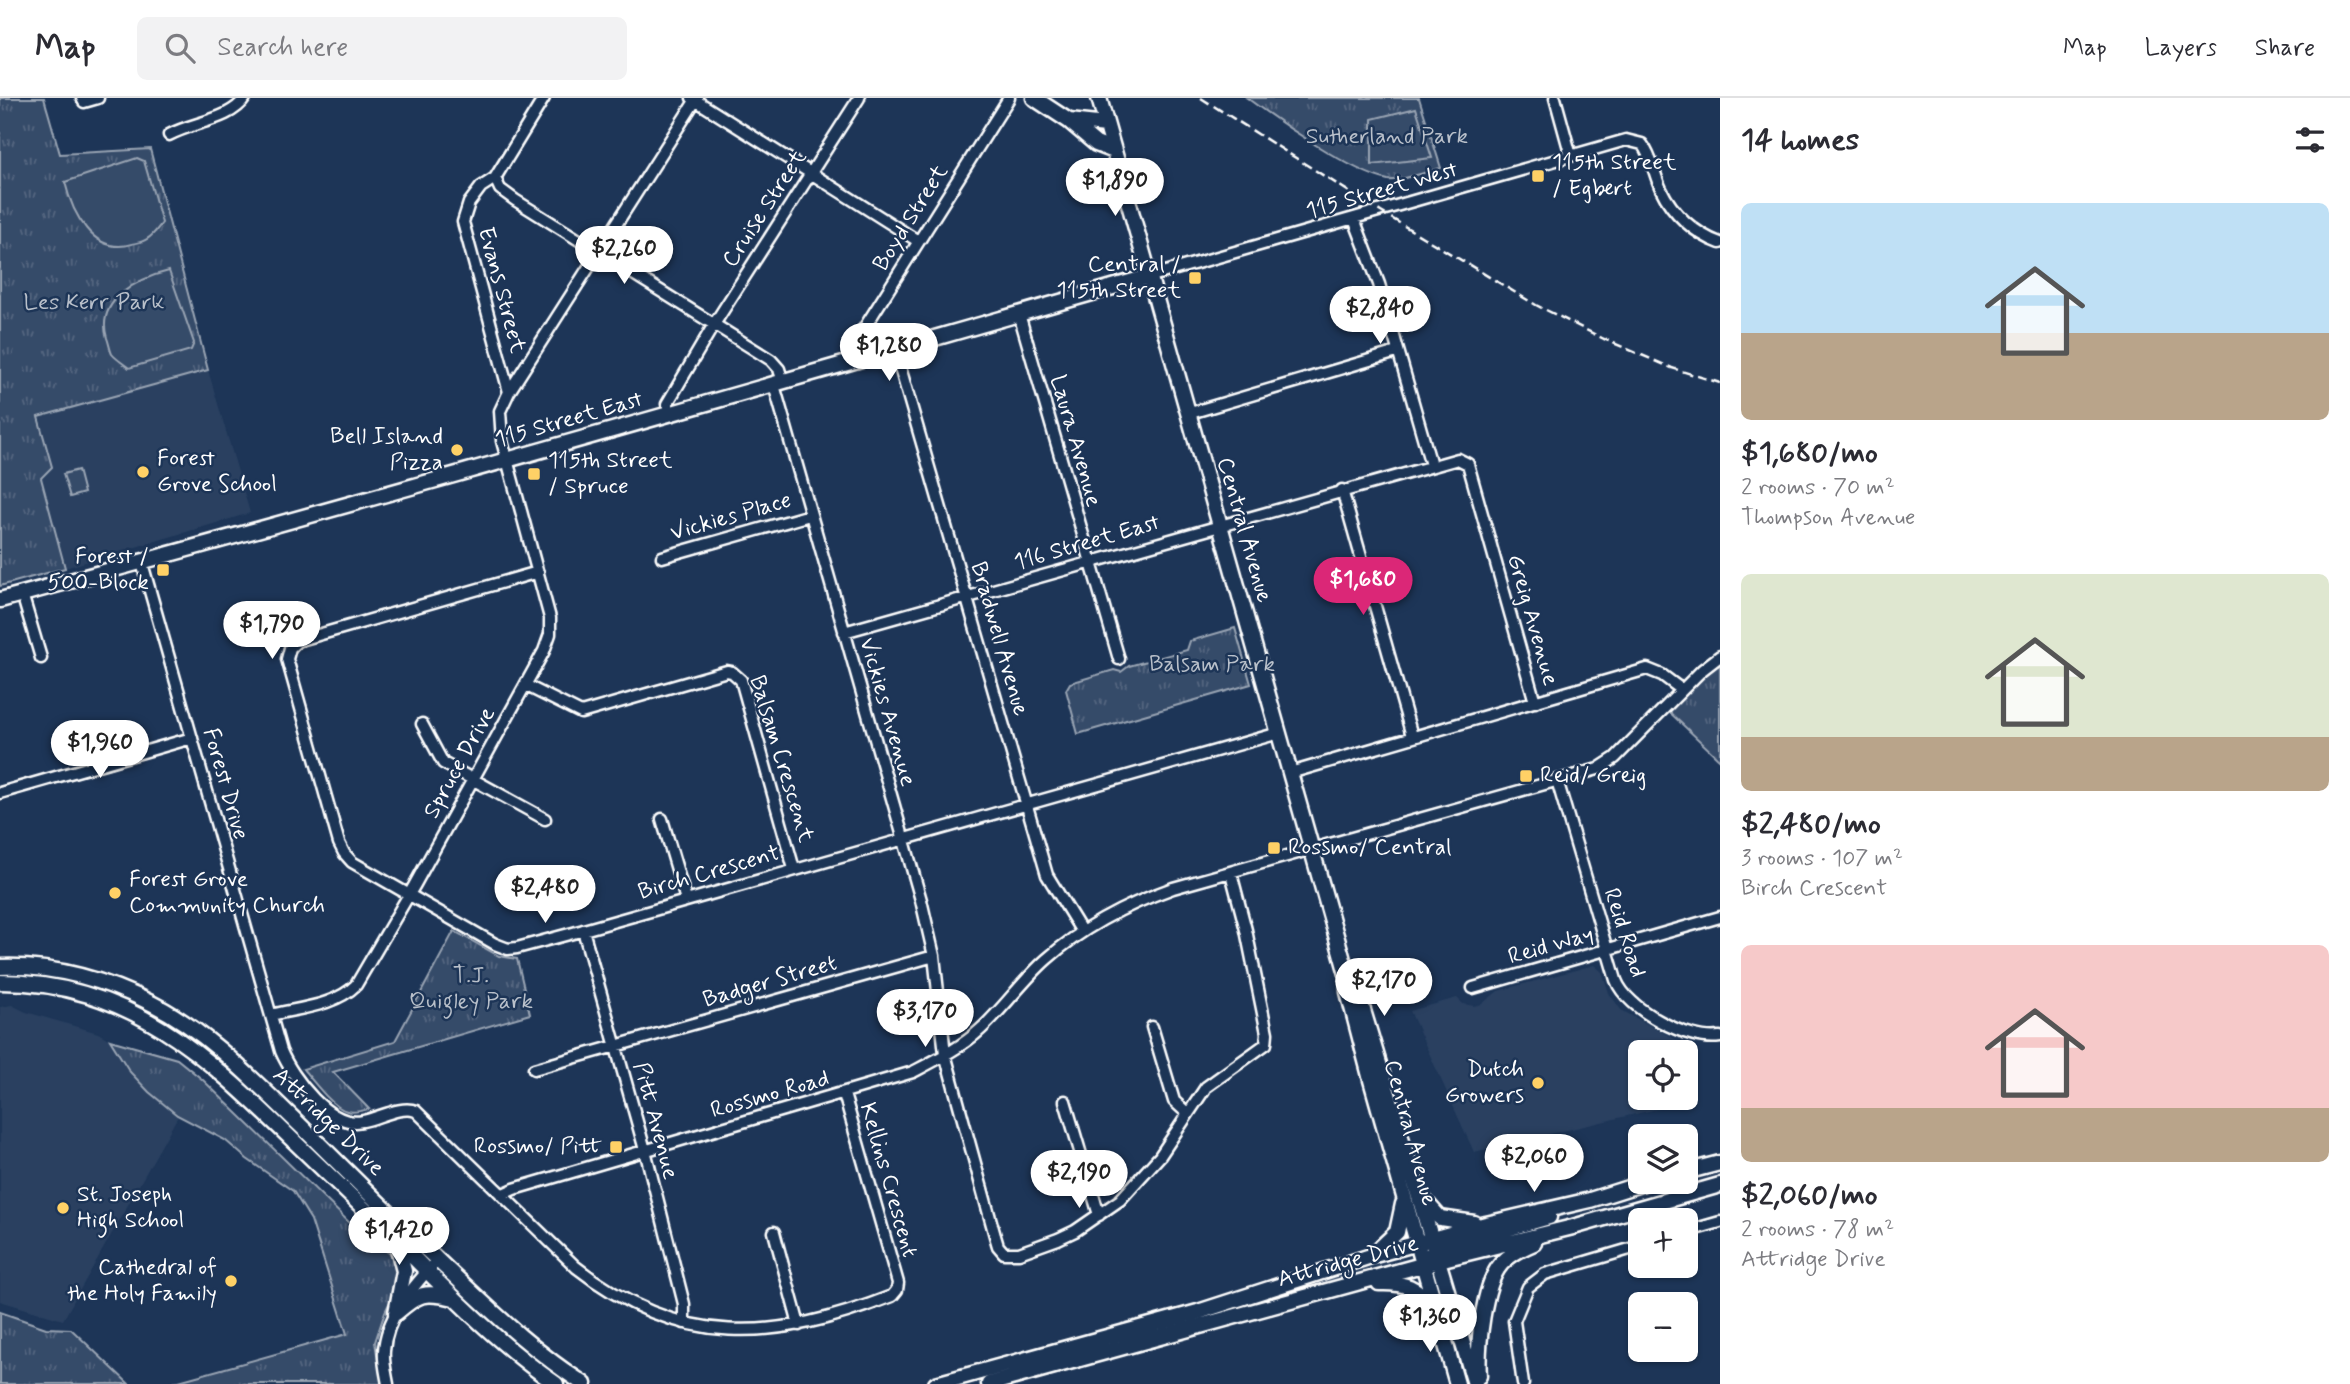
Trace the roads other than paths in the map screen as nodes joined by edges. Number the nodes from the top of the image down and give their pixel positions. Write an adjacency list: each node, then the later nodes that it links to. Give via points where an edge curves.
1 (82, 98): 2 (street, via 84,102)
2 (98, 98)
3 (245, 98): 13 (street, via 239,107 220,117)
4 (544, 98): 17 (street, Evans Street)
5 (859, 98): 16 (street, Cruise Street)
6 (1009, 98): 19 (street, Boyd Street)
7 (1034, 98): 11 (main road)
8 (1099, 98): 12 (main road, Central Avenue)
9 (1555, 98): 15 (street)
10 (695, 99): 16 (street); 21 (street)
11 (1069, 121): 12 (main road); 14 (main road, via 1096,144)
12 (1106, 125): 14 (main road, Central Avenue)
13 (169, 135)
14 (1114, 151): 22 (main road, Central Avenue)
15 (1571, 156): 18 (street, 115 Street West); 20 (street, 115 Street West, via 1626,140 1642,144 1661,190 1676,212 1701,234)
16 (812, 172): 19 (street); 24 (street, Cruise Street)
17 (495, 178): 21 (street, via 500,189); 29 (street, Evans Street, via 469,203 463,222)
18 (1354, 219): 22 (street, 115 Street West); 26 (street, via 1379,284)
19 (918, 241): 27 (street, Boyd Street, via 853,345)
20 (1720, 243)
21 (600, 253): 24 (street); 29 (street)
22 (1148, 277): 23 (main road, 115 Street East); 30 (main road, Central Avenue)
23 (1019, 314): 25 (main road, 115 Street East); 38 (street, Laura Avenue)
24 (713, 326): 28 (street, via 771,360 779,369); 31 (street, Cruise Street, via 667,404)
25 (895, 350): 27 (main road, 115 Street East); 42 (street, Bradwell Avenue)
26 (1397, 352): 30 (street); 33 (street)
27 (857, 361): 28 (main road, 115 Street East)
28 (778, 384): 31 (main road, 115 Street East); 35 (street, Vickies Avenue)
29 (509, 392): 32 (street, Spruce Drive, via 500,411)
30 (1187, 414): 36 (main road, Central Avenue)
31 (671, 415): 32 (main road, 115 Street East)
32 (507, 461): 39 (main road, 115 Street East); 40 (street, Spruce Drive)
33 (1431, 465): 34 (street, Greig Avenue); 50 (street, Greig Avenue, via 1458,459 1468,464)
34 (1342, 490): 36 (street, 116 Street East); 53 (street)
35 (810, 514): 37 (street, Vickies Place); 44 (street, Vickies Avenue)
36 (1219, 526): 38 (street, 116 Street East); 52 (main road, Central Avenue)
37 (662, 557)
38 (1090, 561): 42 (street, 116 Street East); 47 (street, Laura Avenue)
39 (142, 563): 41 (main road, 115 Street East); 54 (street, Forest Drive)
40 (538, 572): 48 (street, Spruce Drive, via 550,634); 66 (street, Birch Crescent, via 297,641 287,653 341,848 352,862)
41 (22, 594): 43 (main road, 115 Street East); 46 (street)
42 (967, 597): 44 (street, 116 Street East); 59 (street, Bradwell Avenue)
43 (0, 600)
44 (844, 632): 62 (street, Vickies Avenue)
45 (1720, 656): 49 (street)
46 (41, 658)
47 (1119, 659)
48 (525, 685): 56 (street, Spruce Drive); 64 (street, Balsam Crescent, via 581,713 733,672 741,680)
49 (1682, 690): 50 (street, via 1647,669); 57 (street, via 1615,758 1598,769)
50 (1535, 702): 53 (street, Greig Avenue)
51 (422, 724): 56 (street, via 443,763)
52 (1279, 733): 55 (main road, Central Avenue); 59 (street, Birch Crescent)
53 (1412, 736): 55 (street, Greig Avenue)
54 (192, 738): 58 (street); 77 (street, Forest Drive)
55 (1290, 773): 63 (main road, Central Avenue)
56 (473, 779): 60 (street); 66 (street, Spruce Drive)
57 (1557, 780): 63 (street); 71 (street, Reid Road)
58 (0, 793)
59 (1027, 803): 62 (street, Birch Crescent); 70 (street, Bradwell Avenue, via 1047,875)
60 (545, 819)
61 (663, 819): 67 (street)
62 (904, 838): 64 (street, Birch Crescent); 72 (street, Vickies Avenue)
63 (1312, 849): 65 (street, Rossmo Road); 74 (main road, Central Avenue)
64 (794, 869): 67 (street, Birch Crescent)
65 (1231, 873): 70 (street, Rossmo Road, via 1157,894); 85 (street, Vickies Avenue, via 1266,1044 1206,1087)
66 (409, 895): 69 (street, Birch Crescent, via 508,949); 77 (street, Spruce Drive, via 349,992)
67 (686, 900): 69 (street, Birch Crescent)
68 (1720, 917): 71 (street, Reid Way)
69 (583, 930): 80 (street, Pitt Avenue)
70 (1082, 932): 81 (street, Rossmo Road, via 1036,969 981,1030)
71 (1607, 949): 76 (street, Reid Way); 79 (street, Reid Road, via 1618,986 1631,1002 1687,1034)
72 (934, 956): 80 (street, Badger Street); 81 (street, Vickies Avenue)
73 (0, 967): 107 (main road, Attridge Drive, via 47,969 112,985 195,1030 282,1107)
74 (1348, 974): 92 (main road, Central Avenue); 93 (main road, Central Avenue, via 1348,992)
75 (0, 982): 101 (main road, Attridge Drive, via 59,987 120,1005 179,1039 212,1063)
76 (1473, 988)
77 (271, 1016): 91 (street, via 291,1070 331,1114 359,1122 404,1108 416,1111)
78 (1152, 1027): 85 (street, via 1174,1101)
79 (1720, 1037)
80 (615, 1046): 82 (street, Badger Street); 86 (street, Pitt Avenue)
81 (945, 1054): 83 (street, Rossmo Road, via 913,1072); 95 (street, Vickies Avenue, via 1001,1250 1010,1255 1039,1247)
82 (534, 1069)
83 (844, 1094): 86 (street, Rossmo Road); 113 (street, Kellins Crescent, via 897,1290 882,1300)
84 (1065, 1101): 95 (street)
85 (1187, 1112): 95 (street, Vickies Avenue, via 1147,1172)
86 (645, 1150): 91 (street, Rossmo Road); 112 (street, Pitt Avenue, via 684,1304)
87 (1720, 1163): 88 (main road)
88 (1698, 1169)
89 (1720, 1185): 98 (main road, Attridge Drive)
90 (1628, 1188): 94 (main road, Attridge Drive)
91 (503, 1194): 112 (street, Kellins Crescent, via 597,1283 633,1305)
92 (1419, 1195): 97 (main road, via 1440,1218); 104 (main road, Central Avenue)
93 (1403, 1199): 102 (main road, Central Avenue); 105 (main road, via 1397,1231)
94 (1590, 1200): 97 (main road, Attridge Drive); 104 (main road, via 1561,1214)
95 (1099, 1215)
96 (1720, 1222): 99 (street)
97 (1486, 1224): 104 (main road, Attridge Drive)
98 (1573, 1227): 104 (main road, Attridge Drive); 120 (main road, via 1510,1255 1496,1271 1481,1332)
99 (1698, 1229)
100 (774, 1232): 113 (street)
101 (395, 1239): 107 (main road, Attridge Drive); 110 (main road, via 404,1270)
102 (1416, 1244): 104 (main road, Attridge Drive); 105 (main road, Attridge Drive); 106 (main road, Central Avenue)
103 (1628, 1249): 121 (street, via 1545,1274 1528,1287 1514,1321)
104 (1435, 1250): 106 (main road, Attridge Drive); 120 (main road, Central Avenue)
105 (1371, 1256): 117 (main road, Attridge Drive, via 1198,1312)
106 (1423, 1265): 108 (main road, Attridge Drive); 111 (main road, Central Avenue)
107 (432, 1266): 109 (main road, Attridge Drive); 110 (street); 116 (main road, Attridge Drive)
108 (1357, 1283): 111 (main road, via 1406,1284 1420,1293); 118 (main road, Attridge Drive)
109 (456, 1298): 110 (main road, via 422,1294); 115 (main road, Attridge Drive, via 526,1364)
110 (396, 1313): 114 (street, via 383,1352)
111 (1437, 1315): 119 (main road, Central Avenue)
112 (684, 1323): 113 (street, Kellins Crescent, via 728,1331)
113 (799, 1325)
114 (388, 1384)
115 (556, 1384)
116 (584, 1384)
117 (936, 1384)
118 (989, 1384)
119 (1457, 1384)
120 (1476, 1384)
121 (1523, 1384)

